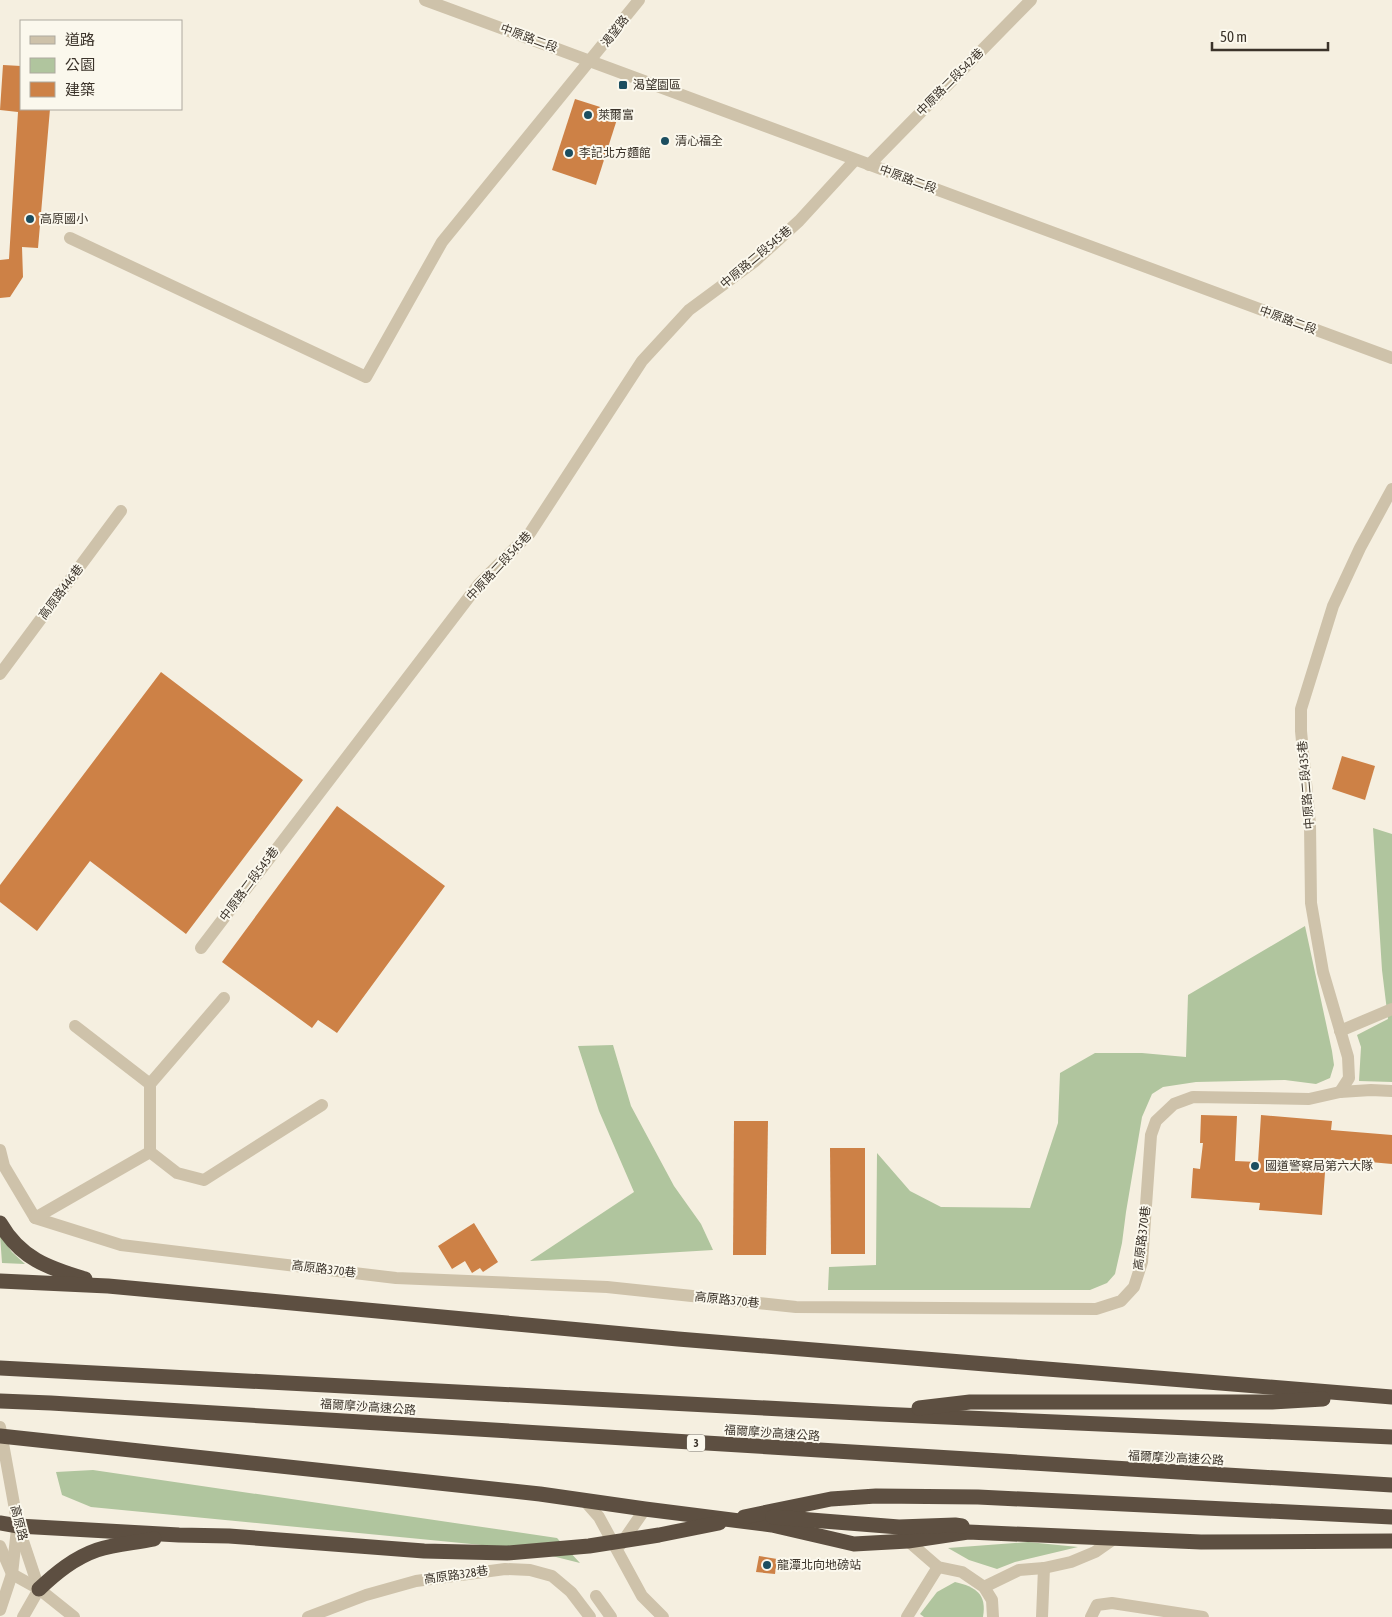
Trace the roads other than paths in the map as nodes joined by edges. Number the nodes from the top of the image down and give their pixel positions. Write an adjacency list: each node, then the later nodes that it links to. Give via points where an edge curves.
1 (425, 0): 4 (street, 中原路二段)
2 (639, 0): 4 (street, 渴望路)
3 (1031, 0): 6 (street, 中原路二段542巷)
4 (590, 61): 5 (street, 中原路二段); 7 (street, 渴望路, via 442,242 366,377)
5 (855, 160): 6 (street, 中原路二段); 12 (street, 中原路二段545巷, via 754,262 689,310 642,361 530,533 479,584)
6 (869, 164): 8 (street, 中原路二段)
7 (70, 238)
8 (1392, 358)
9 (1392, 489): 16 (street, 中原路二段435巷, via 1333,606 1301,709 1310,824 1311,903 1323,972)
10 (121, 511): 11 (street, 高原路446巷)
11 (0, 674)
12 (201, 948)
13 (224, 998): 17 (street)
14 (1392, 1009): 16 (street)
15 (75, 1026): 17 (street)
16 (1340, 1031): 19 (street, 中原路二段435巷, via 1348,1057 1349,1078)
17 (150, 1084): 22 (street)
18 (1392, 1091): 19 (street, 高原路370巷)
19 (1340, 1092): 23 (street, 高原路370巷, via 1309,1099 1193,1097 1174,1104 1156,1121 1151,1135 1142,1262 1134,1287 1121,1301 1096,1309 796,1307 607,1287 396,1278 121,1245)
20 (322, 1105): 22 (street, via 204,1180 177,1173)
21 (0, 1150): 23 (street, via 4,1166)
22 (150, 1152): 23 (street)
23 (35, 1218)
24 (0, 1223): 26 (highway, via 25,1254 59,1271)
25 (0, 1280): 26 (highway)
26 (108, 1286): 28 (highway, via 678,1339)
27 (0, 1368): 30 (highway, 福爾摩沙高速公路)
28 (1392, 1396): 30 (highway, via 1272,1402 970,1402)
29 (0, 1401): 34 (highway, 福爾摩沙高速公路 / 3)
30 (879, 1414): 33 (highway, 福爾摩沙高速公路)
31 (0, 1427): 40 (street, 高原路)
32 (0, 1436): 35 (highway)
33 (1392, 1436)
34 (1392, 1485)
35 (584, 1500): 36 (highway); 47 (street, via 599,1517)
36 (645, 1509): 37 (highway); 47 (street)
37 (682, 1514): 41 (highway, via 791,1518 899,1527 955,1525); 44 (highway, via 772,1525 854,1544)
38 (1392, 1517): 42 (highway, via 978,1497 876,1496 831,1499 659,1535 589,1546 507,1553 424,1551)
39 (0, 1523): 40 (highway)
40 (18, 1526): 42 (highway); 50 (street); 52 (street, 高原路)
41 (1002, 1534): 43 (highway); 44 (highway, via 968,1532)
42 (179, 1535): 52 (highway, via 97,1550 55,1574)
43 (1115, 1538): 45 (highway, via 1201,1542); 49 (street, via 1095,1552)
44 (908, 1540): 48 (street)
45 (1392, 1541)
46 (0, 1546): 50 (street, 高原路)
47 (616, 1551): 60 (street, via 642,1596)
48 (938, 1567): 51 (street, via 962,1572); 61 (street)
49 (1044, 1568): 51 (street, via 1020,1570); 63 (street)
50 (12, 1574): 52 (street); 54 (street)
51 (984, 1587): 62 (street, via 992,1600)
52 (39, 1589): 55 (street); 56 (street)
53 (596, 1596): 59 (street)
54 (0, 1610)
55 (23, 1617)
56 (74, 1617)
57 (308, 1617): 58 (street, 高原路328巷, via 366,1595 416,1581 505,1569 530,1570 552,1576 571,1592)
58 (590, 1617)
59 (612, 1617)
60 (663, 1617)
61 (907, 1617)
62 (992, 1617)
63 (1042, 1617)
64 (1091, 1617): 65 (street, via 1097,1605 1112,1603)
65 (1203, 1617)

